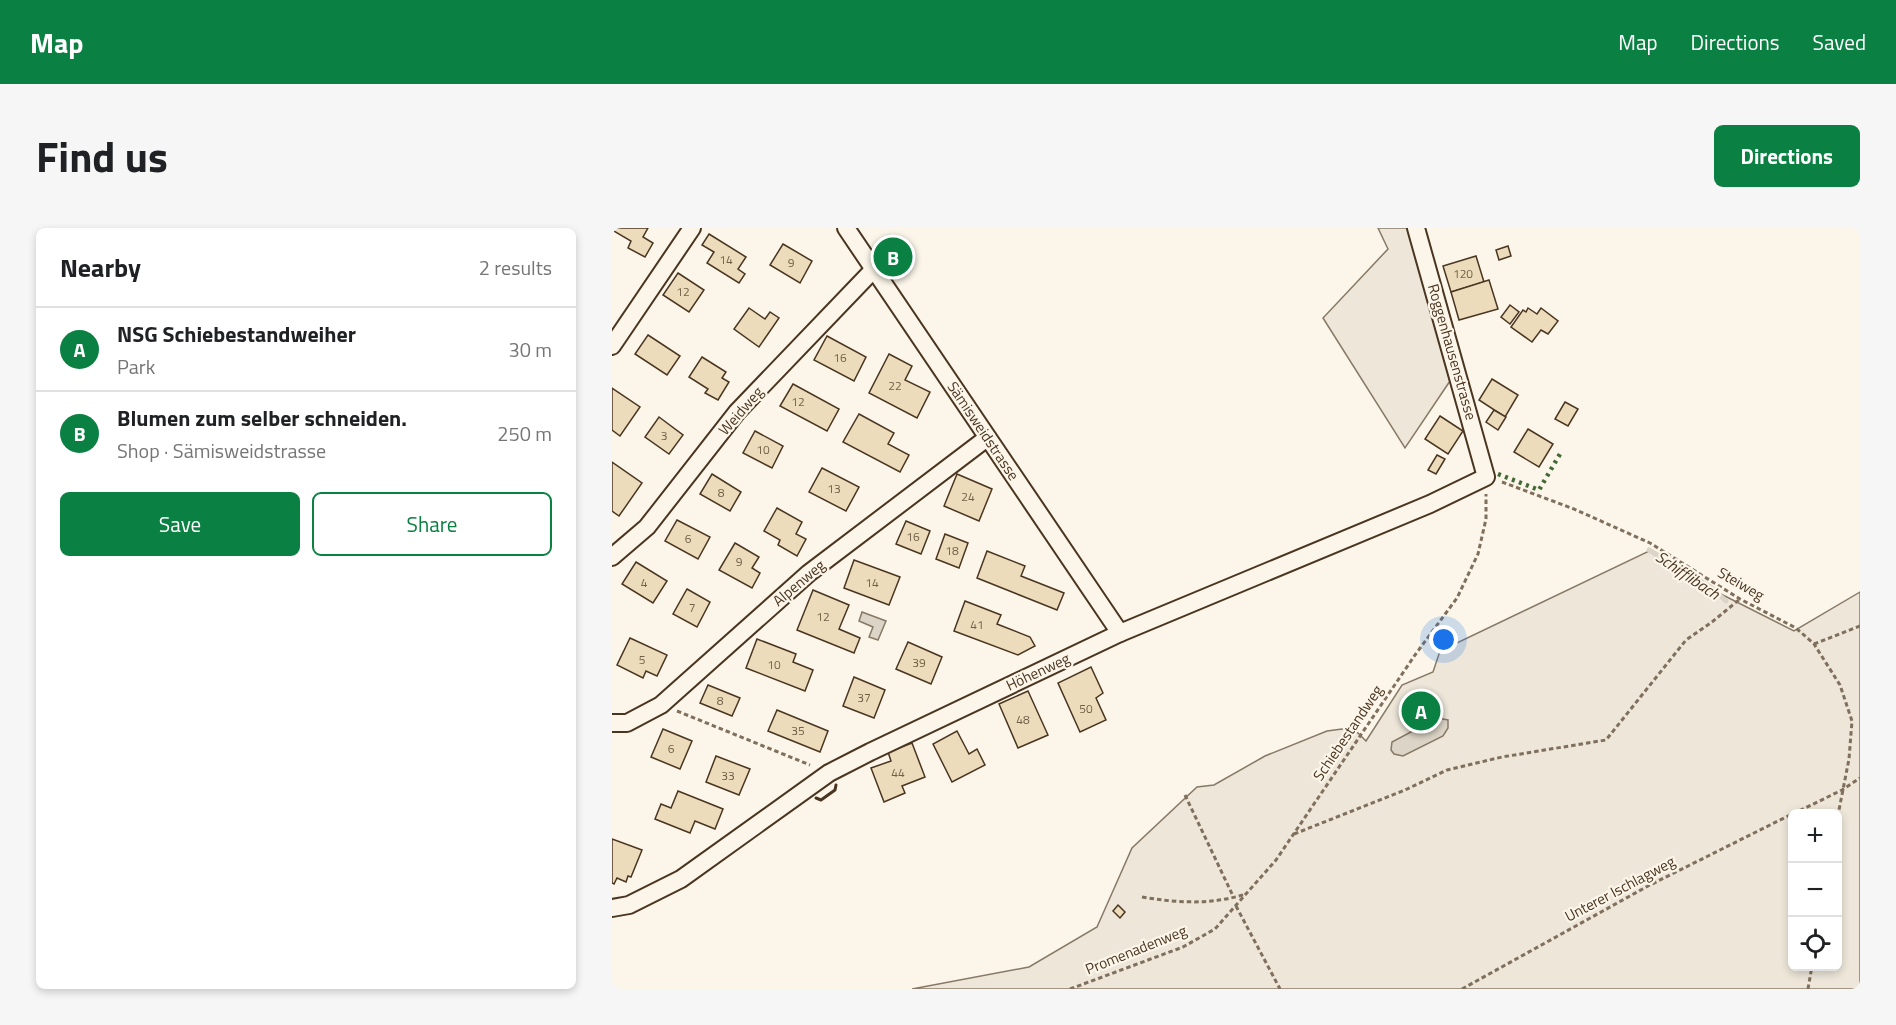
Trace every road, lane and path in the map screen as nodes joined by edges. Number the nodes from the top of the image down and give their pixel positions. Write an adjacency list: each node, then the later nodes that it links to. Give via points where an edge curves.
1 (692, 228): 5 (street)
2 (846, 228): 4 (street, Sämisweidstrasse)
3 (1416, 228): 7 (street, Roggenhausenstrasse)
4 (874, 268): 6 (street, Sämisweidstrasse); 8 (street, Weidweg, via 737,412 647,527)
5 (612, 346)
6 (987, 438): 11 (street, Sämisweidstrasse); 13 (street, Alpenweg, via 809,573)
7 (1486, 477): 9 (path, Steiweg, via 1574,509 1650,543); 11 (street, Höhenweg); 22 (path, Schiebestandweg, via 1486,519 1478,554 1456,598)
8 (612, 557)
9 (1740, 599): 12 (path, Steiweg, via 1796,628); 22 (path, via 1686,640 1606,740 1447,770)
10 (1860, 626): 12 (path)
11 (1120, 633): 15 (street, Höhenweg)
12 (1814, 644): 17 (path, Steiweg, via 1840,685 1852,722)
13 (661, 705): 14 (street, Alpenweg, via 627,723); 15 (path)
14 (612, 723)
15 (829, 773): 27 (street, Höhenweg, via 681,879 629,905)
16 (1860, 778): 17 (path, Unterer Ischlagweg)
17 (1842, 789): 19 (path, Unterer Ischlagweg); 20 (path, Steiweg)
18 (1185, 795): 25 (path)
19 (1803, 809)
20 (1839, 809)
21 (1788, 816): 31 (path, Unterer Ischlagweg, via 1648,886)
22 (1294, 834): 23 (path, Schiebestandweg)
23 (1248, 894): 25 (path); 26 (path, Schiebestandweg)
24 (1142, 897): 25 (path, via 1192,903)
25 (1234, 898)
26 (1236, 906): 29 (path, Promenadenweg, via 1215,929 1183,947); 30 (path)
27 (612, 908)
28 (1811, 971): 32 (path)
29 (1070, 989)
30 (1280, 989)
31 (1462, 989)
32 (1808, 989)

